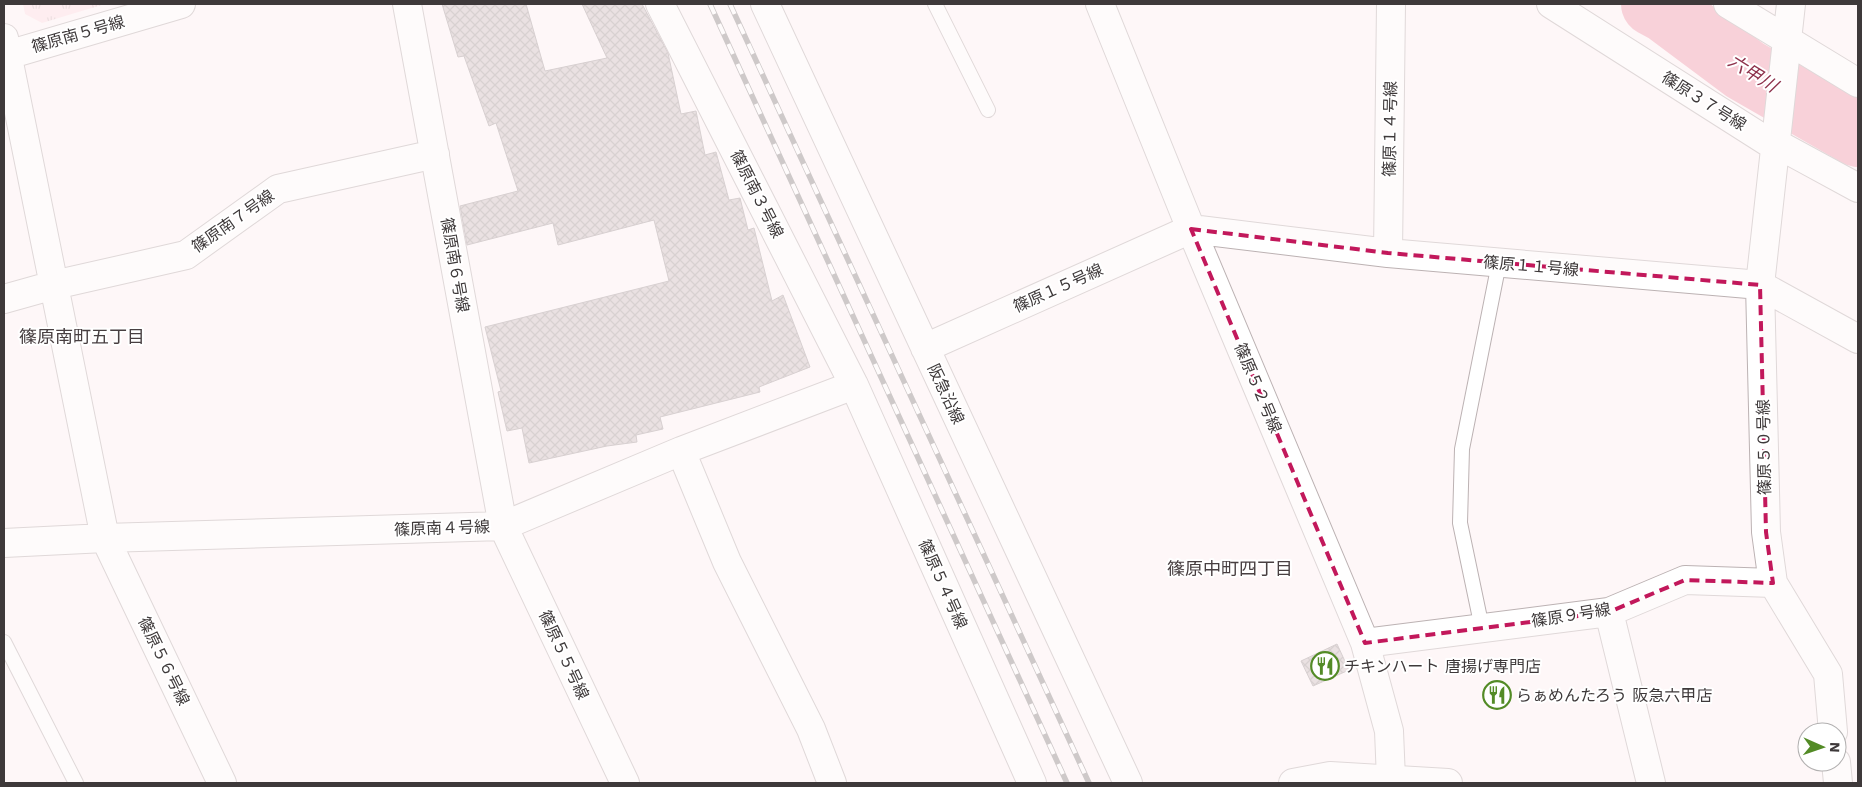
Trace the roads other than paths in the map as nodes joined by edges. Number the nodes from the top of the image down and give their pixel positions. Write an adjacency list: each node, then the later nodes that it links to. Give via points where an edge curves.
1 (181, 4): 12 (street, 篠原南５号線)
2 (407, 4): 16 (street, 篠原南６号線)
3 (660, 4): 26 (street, 篠原南３号線)
4 (764, 4): 25 (street, 阪急沿線)
5 (935, 4): 14 (lane)
6 (1100, 4): 18 (street, 篠原５２号線)
7 (1391, 4): 19 (street, 篠原１４号線)
8 (1551, 4): 15 (street, 篠原３７号線)
9 (1728, 4): 11 (street)
10 (1791, 4): 11 (street)
11 (1788, 40): 13 (street); 15 (street, 篠原５０号線)
12 (5, 50): 21 (street, 篠原５６号線)
13 (1858, 83)
14 (988, 110)
15 (1776, 146): 17 (street, 篠原３７号線); 22 (street, 篠原５０号線)
16 (435, 154): 21 (street, 篠原南７号線, via 278,189 186,255); 28 (street, 篠原南６号線)
17 (1858, 188)
18 (1190, 229): 19 (street, 篠原１１号線); 25 (street, 篠原１５号線); 35 (street, 篠原５２号線)
19 (1388, 253): 20 (street, 篠原１１号線)
20 (1499, 263): 22 (street, 篠原１１号線); 33 (lane, via 1462,449 1460,524)
21 (54, 285): 23 (street, 篠原南７号線); 29 (street, 篠原５６号線)
22 (1760, 285): 24 (street, 篠原１１号線); 31 (street, 篠原５０号線, via 1766,532)
23 (4, 299)
24 (1858, 339)
25 (925, 348): 43 (street, 阪急沿線)
26 (854, 385): 27 (street, 篠原南４号線); 42 (street, 篠原５４号線)
27 (682, 451): 28 (street, 篠原南４号線); 41 (street, via 727,562 812,729)
28 (503, 526): 29 (street, 篠原南４号線); 40 (street, 篠原５５号線)
29 (105, 538): 30 (street, 篠原南４号線); 39 (street, 篠原５６号線)
30 (4, 543)
31 (1774, 583): 32 (street, 篠原９号線, via 1685,580); 36 (street, 篠原５０号線, via 1828,674)
32 (1609, 612): 33 (street, 篠原９号線); 46 (street)
33 (1482, 628): 35 (street, 篠原９号線)
34 (4, 642): 38 (lane)
35 (1365, 643): 37 (street, 篠原５２号線, via 1390,731)
36 (1832, 722)
37 (1391, 779): 44 (street, via 1330,776); 45 (street)
38 (76, 783)
39 (222, 783)
40 (625, 783)
41 (832, 783)
42 (1032, 783)
43 (1128, 783)
44 (1293, 783)
45 (1448, 783)
46 (1650, 783)

